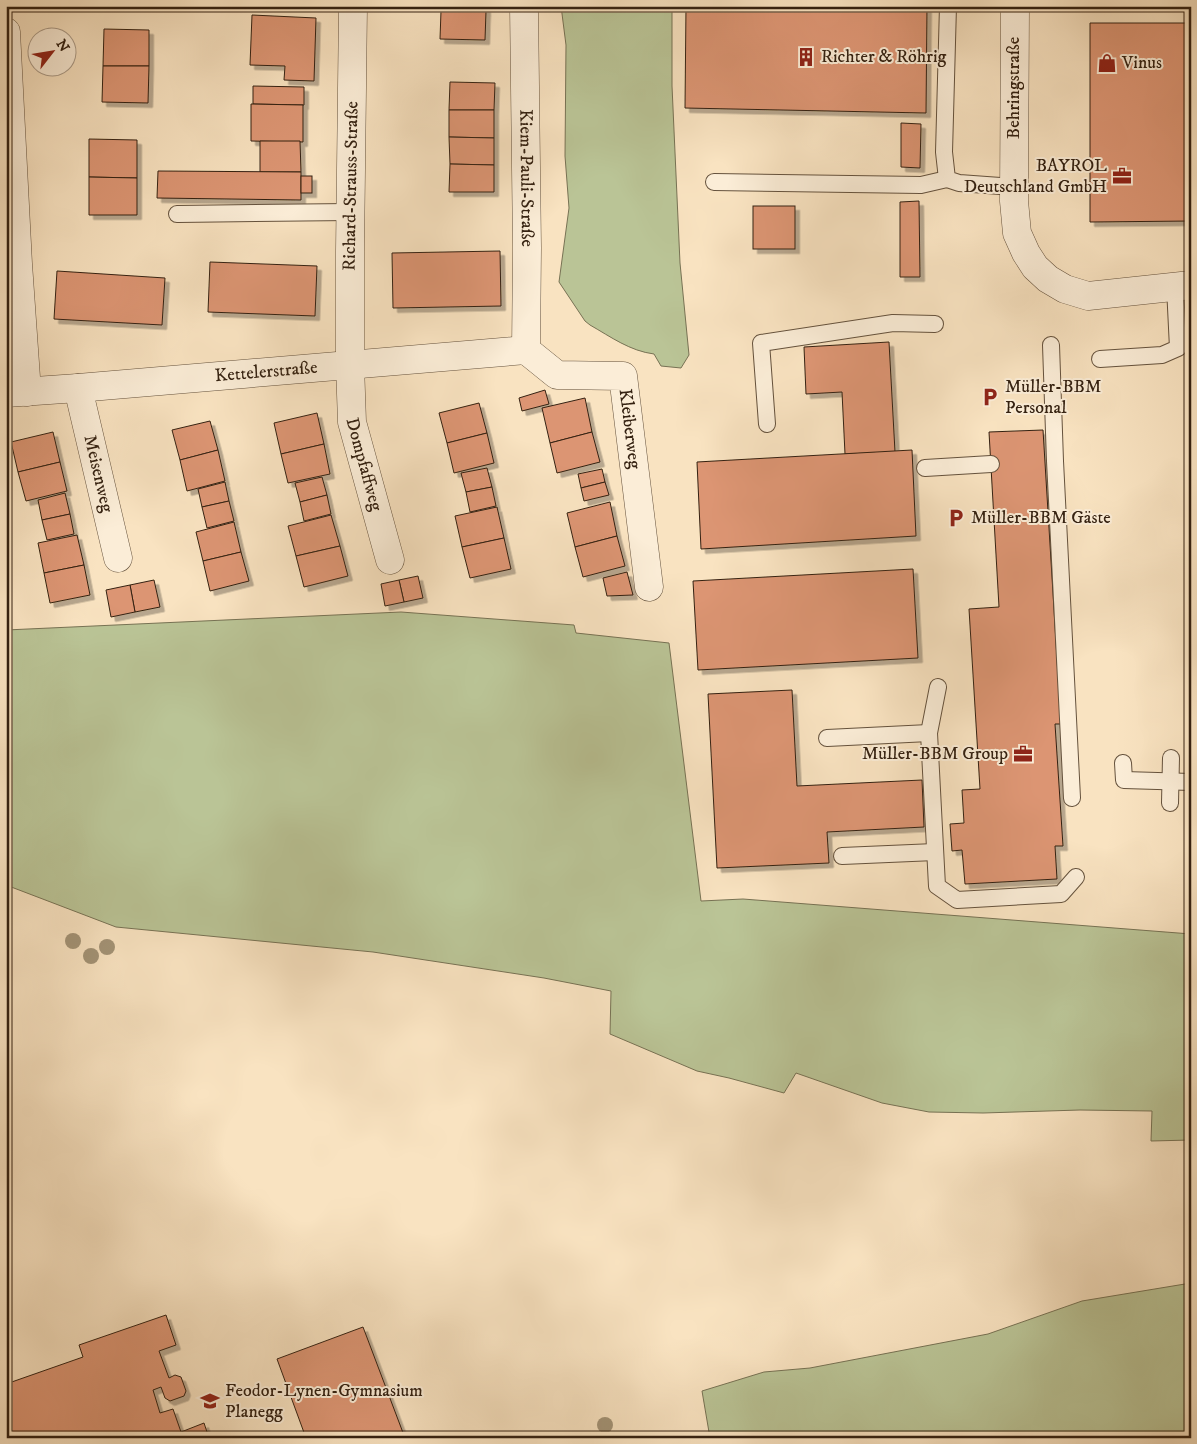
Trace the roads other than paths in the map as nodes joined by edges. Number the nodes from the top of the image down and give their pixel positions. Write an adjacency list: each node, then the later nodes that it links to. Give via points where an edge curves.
1 (353, 6): 9 (street, Richard-Strauss-Straße)
2 (524, 6): 14 (street, Kiem-Pauli-Straße)
3 (948, 6): 6 (lane, via 944,152)
4 (1015, 6): 8 (street, Behringstraße)
5 (6, 32): 18 (street, via 17,244)
6 (947, 179): 7 (lane, via 921,185); 8 (lane, via 959,183)
7 (714, 182)
8 (1014, 187): 11 (street, Behringstraße, via 1017,233 1026,253 1035,267 1065,289 1088,296)
9 (350, 212): 10 (lane); 16 (street, Richard-Strauss-Straße)
10 (177, 214)
11 (1183, 286): 15 (lane, via 1178,348 1162,355)
12 (935, 324): 19 (lane, via 893,323 762,343)
13 (1052, 345): 32 (lane)
14 (526, 350): 16 (street, Kettelerstraße); 24 (street, Kleiberweg, via 557,375 623,376)
15 (1100, 359)
16 (350, 366): 17 (street, Kettelerstraße); 23 (street, Dompfaffweg, via 352,422)
17 (78, 388): 18 (street, Kettelerstraße); 22 (street, Meisenweg)
18 (17, 392)
19 (767, 424)
20 (991, 464): 21 (lane)
21 (925, 468)
22 (118, 558)
23 (390, 560)
24 (649, 587)
25 (938, 687): 26 (lane)
26 (929, 733): 27 (lane); 34 (lane)
27 (827, 738)
28 (1171, 758): 30 (lane)
29 (1123, 763): 30 (lane, via 1124,780)
30 (1170, 781): 31 (lane); 33 (lane)
31 (1191, 782)
32 (1072, 798)
33 (1170, 803)
34 (935, 852): 35 (lane); 36 (lane, via 937,886 957,900 1061,894)
35 (842, 856)
36 (1076, 877)

